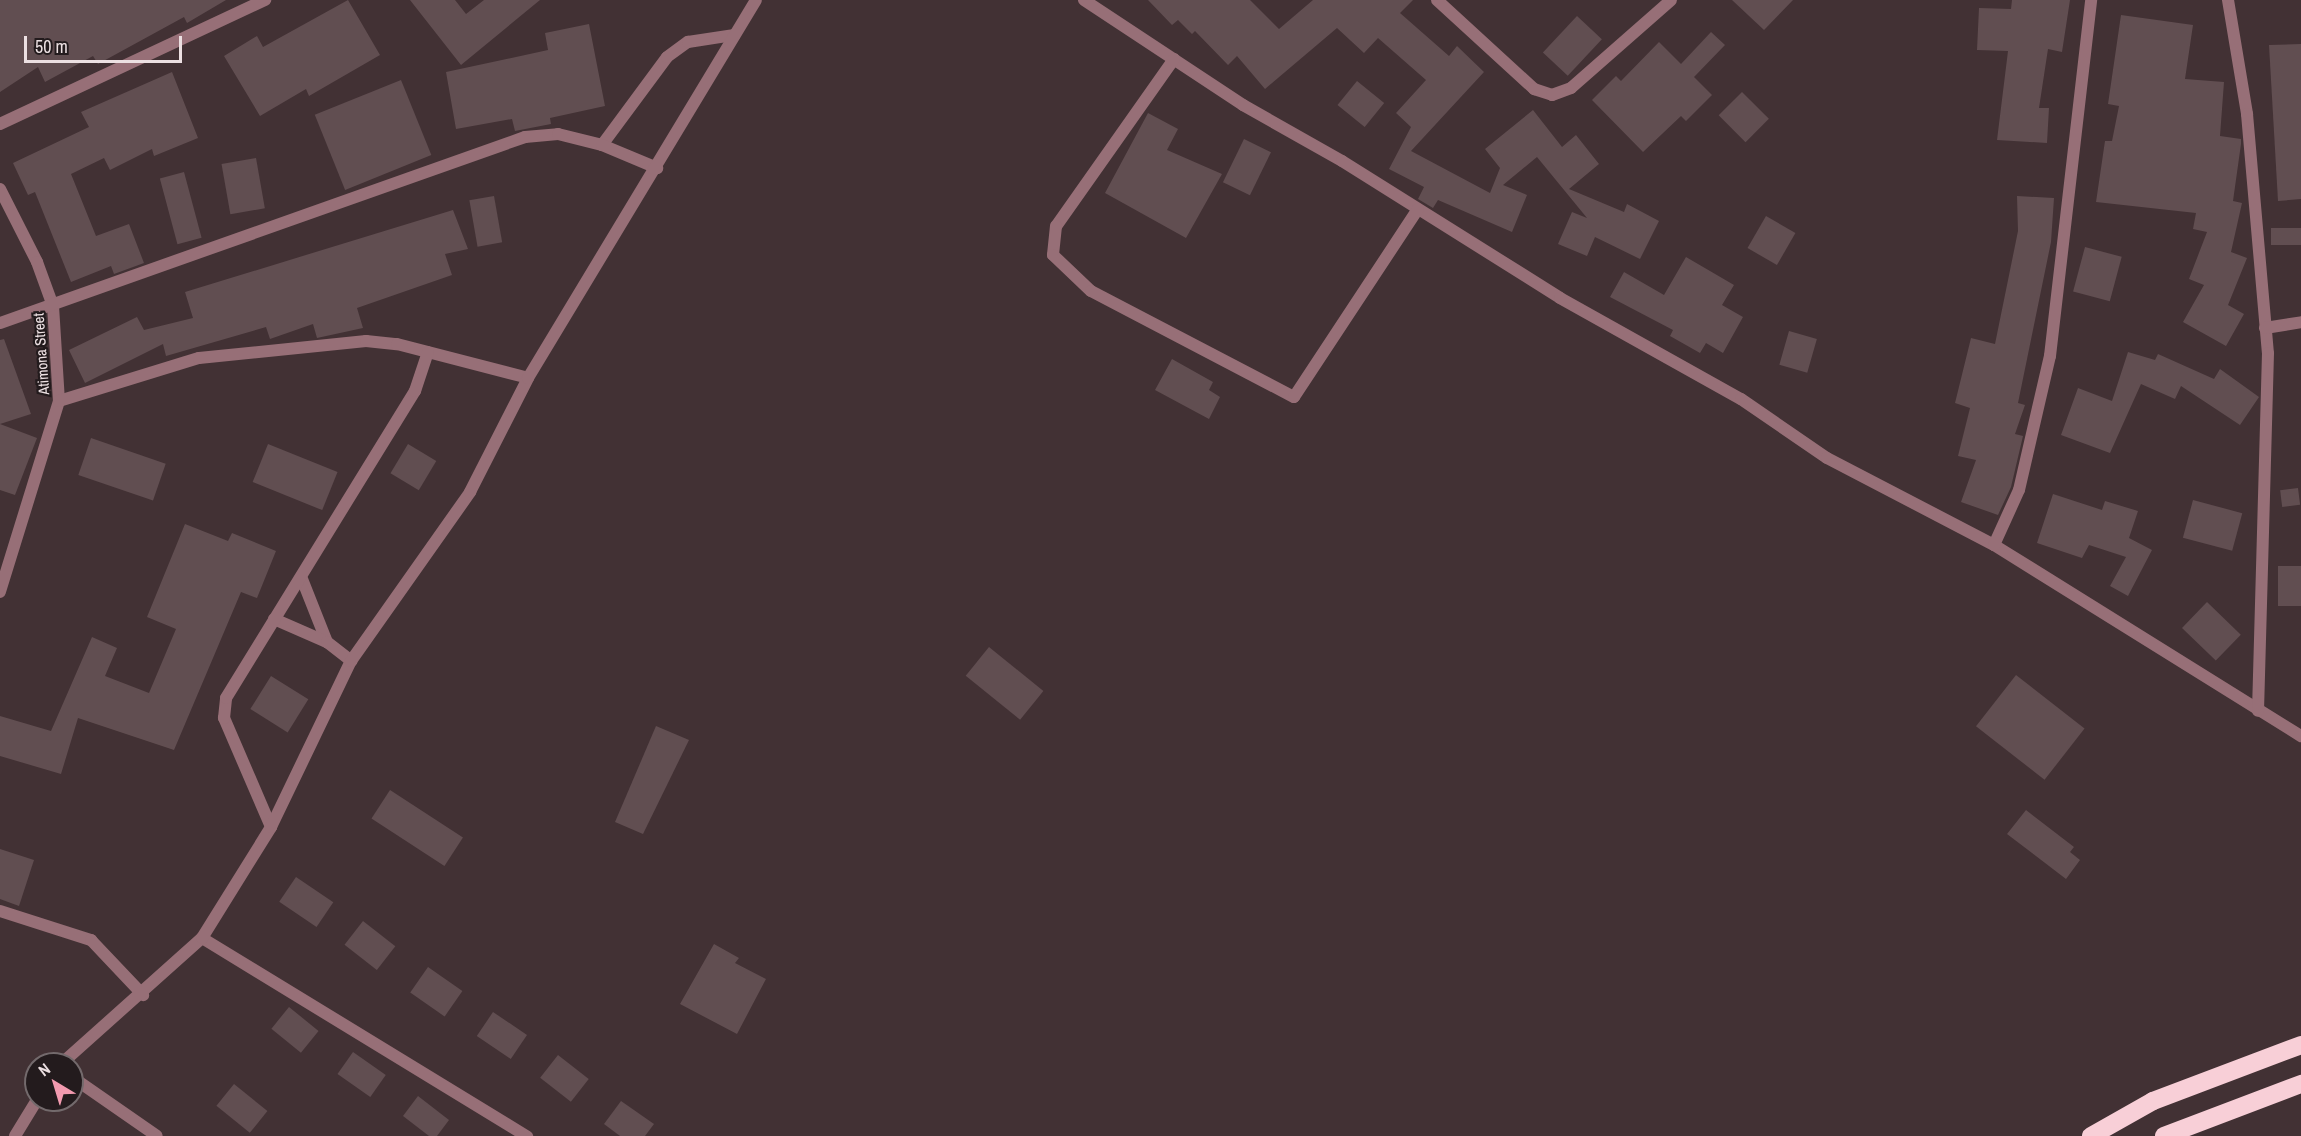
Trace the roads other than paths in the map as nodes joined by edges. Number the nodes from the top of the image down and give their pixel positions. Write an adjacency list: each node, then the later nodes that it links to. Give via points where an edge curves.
1 (265, 0): 10 (street)
2 (756, 0): 8 (street)
3 (1084, 0): 9 (street)
4 (1437, 0): 5 (street, via 1534,89 1552,95 1571,88)
5 (1671, 0)
6 (2091, 0): 22 (street, via 2050,356 2019,490)
7 (2228, 0): 18 (street, via 2247,114)
8 (734, 35): 11 (street, via 688,42 667,57); 12 (street)
9 (1174, 59): 14 (street); 14 (street, via 1056,226 1053,255 1091,291 1294,397)
10 (0, 124)
11 (602, 145): 12 (street); 15 (street, via 558,134 525,137)
12 (657, 168): 20 (street)
13 (0, 189): 15 (street, Atimona Street, via 37,262)
14 (1418, 209): 22 (street, via 1580,310 1741,399 1827,458)
15 (53, 306): 16 (street); 21 (street, Atimona Street)
16 (0, 322)
17 (2301, 322): 18 (street)
18 (2265, 328): 28 (street)
19 (428, 352): 20 (street); 21 (street, via 366,341 199,358); 23 (street, via 415,391)
20 (528, 378): 27 (street, via 470,492)
21 (59, 401): 24 (street, Atimona Street)
22 (1995, 545): 28 (street)
23 (302, 579): 25 (street); 26 (street)
24 (0, 592)
25 (274, 619): 26 (street); 30 (street, via 223,708)
26 (327, 642): 27 (street)
27 (351, 661): 30 (street)
28 (2258, 711): 29 (street)
29 (2301, 736)
30 (272, 827): 32 (street)
31 (0, 911): 33 (street, via 91,940)
32 (202, 938): 33 (street); 41 (street)
33 (143, 995): 35 (street)
34 (2301, 1045): 42 (highway, via 2153,1101)
35 (75, 1052)
36 (2301, 1084): 43 (highway)
37 (84, 1085): 40 (street)
38 (30, 1112): 39 (street)
39 (15, 1136)
40 (157, 1136)
41 (527, 1136)
42 (2091, 1136)
43 (2164, 1136)

